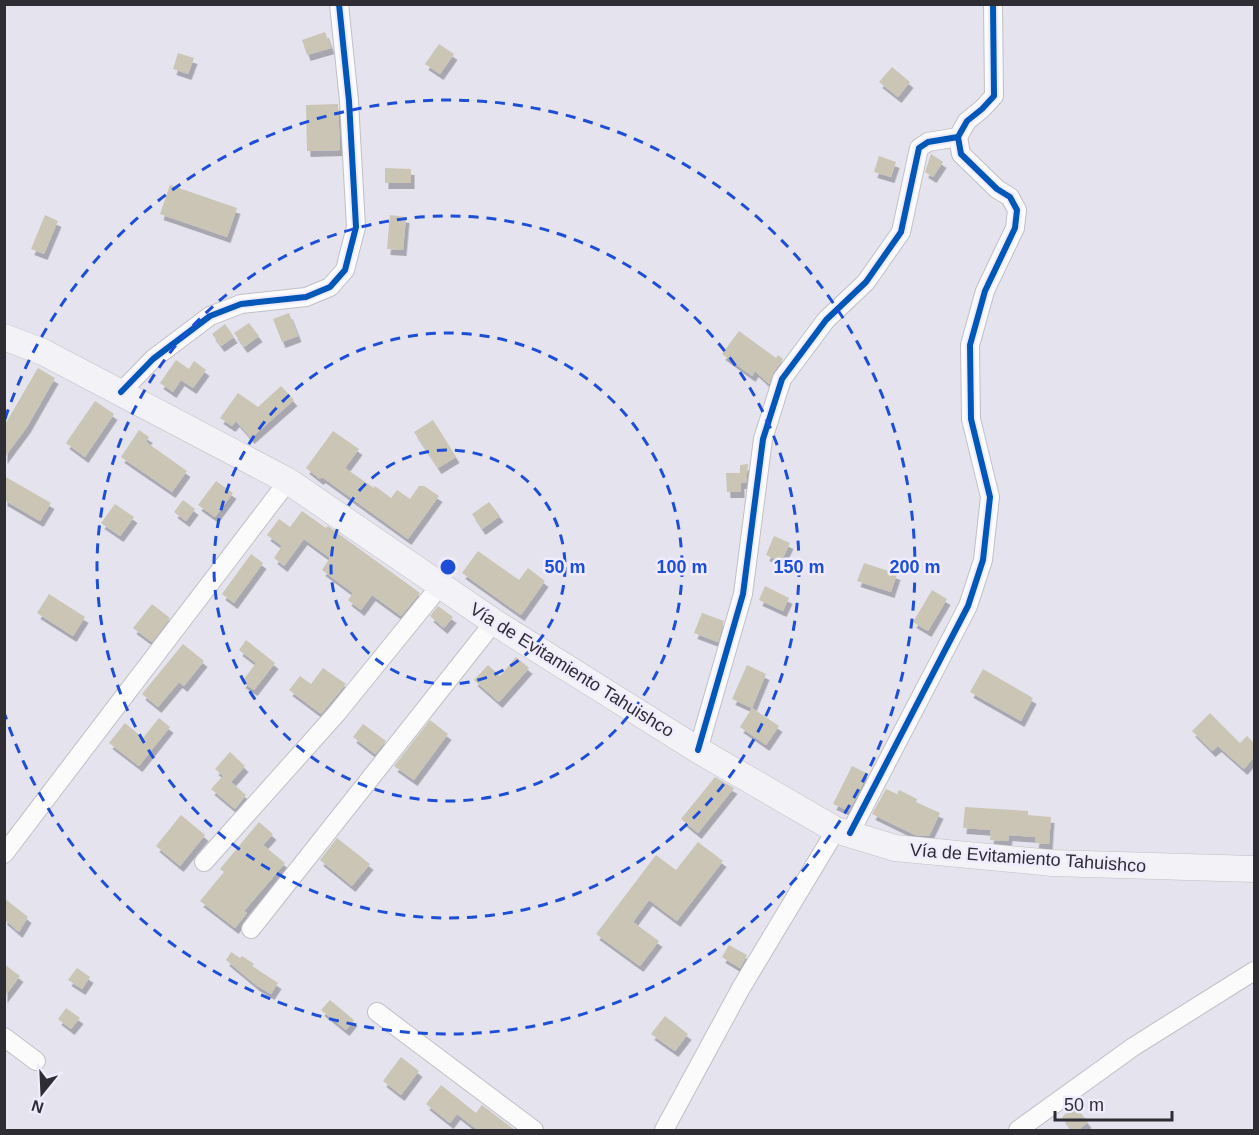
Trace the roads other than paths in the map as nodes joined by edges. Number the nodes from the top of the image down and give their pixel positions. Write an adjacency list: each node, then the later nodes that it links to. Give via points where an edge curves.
1 (339, 4): 5 (street, via 356,227 345,270 330,287 306,297 241,304 210,316 162,351)
2 (993, 4): 3 (street, via 994,96 967,121)
3 (958, 137): 9 (street, via 928,142 919,148 901,232 866,282 826,320 782,379 763,439 743,594); 10 (street, via 962,154 1010,197 1017,210 1015,228 985,291 970,345 971,419 990,497 983,560 968,606)
4 (4, 337): 5 (main road, Vía de Evitamiento Tahuishco, via 43,352)
5 (121, 392): 6 (main road, Vía de Evitamiento Tahuishco)
6 (288, 481): 7 (main road, Vía de Evitamiento Tahuishco); 11 (street)
7 (440, 586): 8 (main road, Vía de Evitamiento Tahuishco); 12 (street, via 337,713)
8 (494, 622): 9 (main road, Vía de Evitamiento Tahuishco); 14 (street)
9 (698, 750): 10 (main road, Vía de Evitamiento Tahuishco)
10 (843, 832): 13 (main road, Vía de Evitamiento Tahuishco, via 895,848 1052,863); 20 (street, via 741,988)
11 (4, 854)
12 (204, 862)
13 (1254, 869)
14 (251, 930)
15 (1254, 971): 21 (street, via 1133,1047)
16 (377, 1012): 19 (street)
17 (4, 1037): 18 (street)
18 (36, 1061)
19 (534, 1131)
20 (664, 1131)
21 (1018, 1131)

